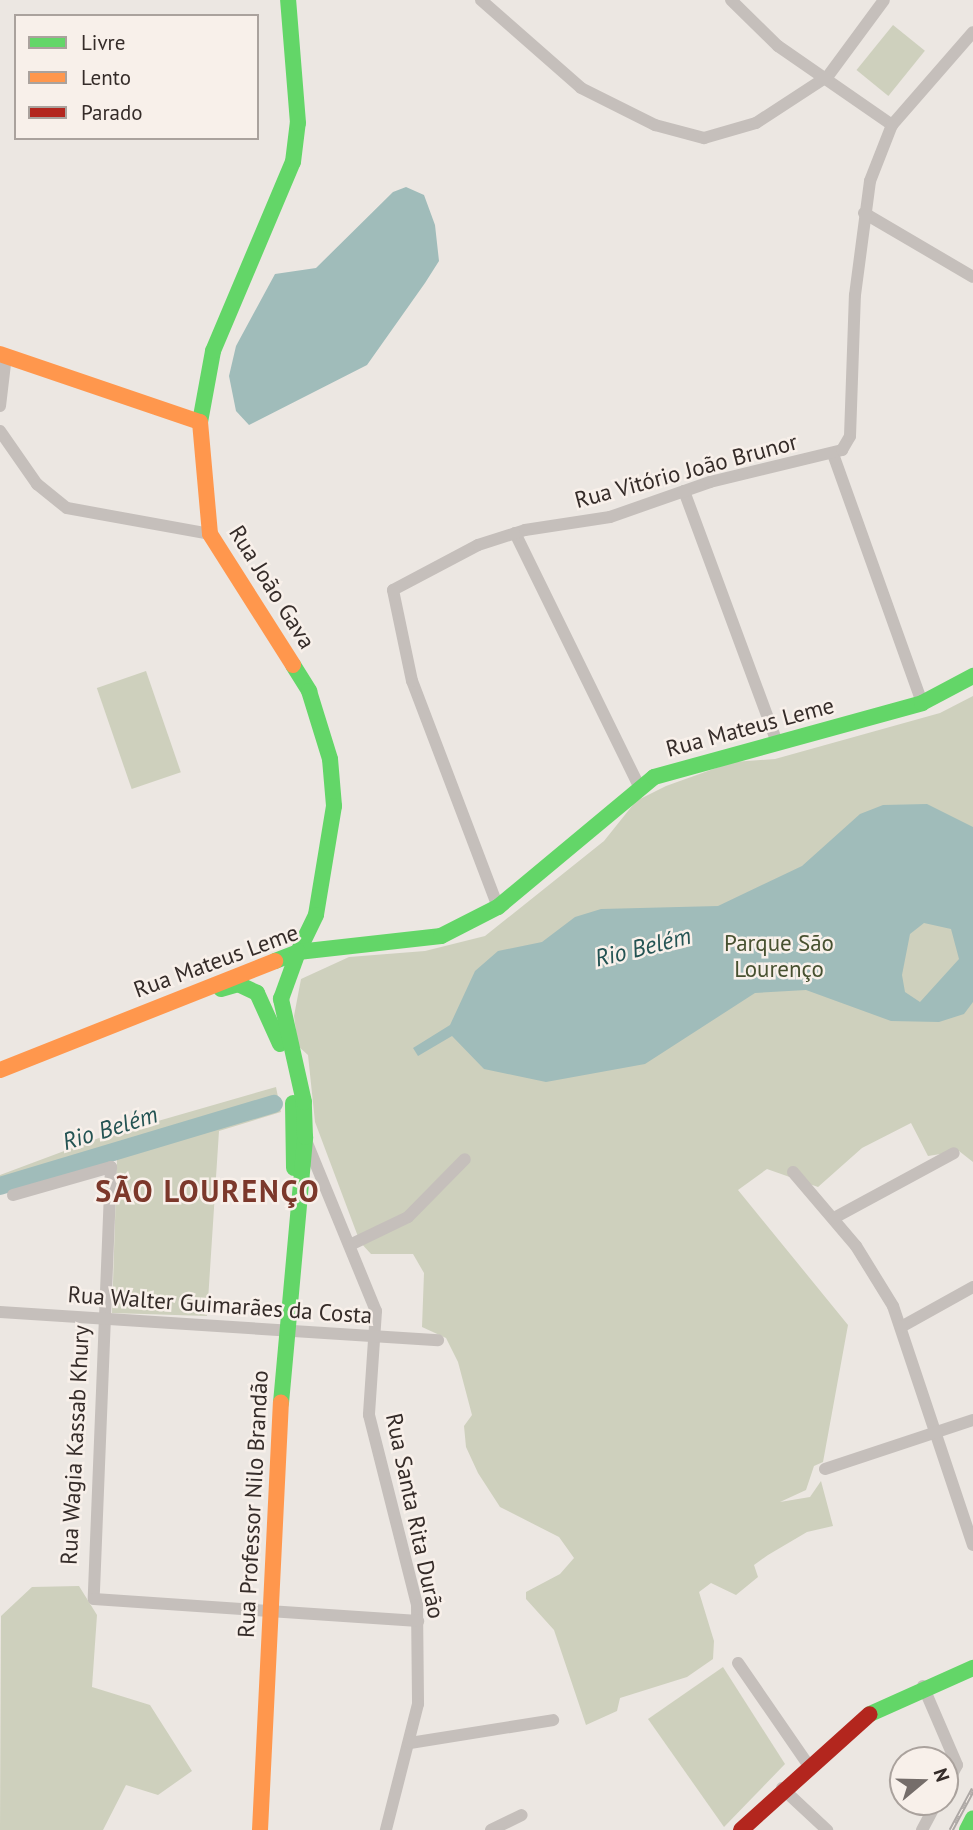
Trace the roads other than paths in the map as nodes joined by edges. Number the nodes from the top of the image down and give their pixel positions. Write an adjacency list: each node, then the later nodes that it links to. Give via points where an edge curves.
1 (288, 0): 12 (main road, Rua João Gava, via 295,149 214,351)
2 (481, 0): 6 (street, via 575,84 690,136 715,138 742,130)
3 (731, 0): 6 (street, via 778,46)
4 (884, 0): 6 (street)
5 (973, 32): 7 (street, Rua Vitório João Brunor)
6 (828, 76): 7 (street)
7 (892, 125): 8 (street, Rua Vitório João Brunor)
8 (864, 213): 9 (street); 14 (street, Rua Vitório João Brunor, via 850,436)
9 (973, 277)
10 (2, 354): 11 (street); 12 (main road)
11 (0, 407)
12 (200, 422): 17 (main road, Rua João Gava)
13 (0, 431): 17 (street, via 37,484 66,508)
14 (832, 454): 15 (street, Rua Vitório João Brunor); 19 (street)
15 (684, 491): 16 (street, Rua Vitório João Brunor, via 610,517); 20 (street)
16 (515, 533): 21 (street); 22 (street, Rua Vitório João Brunor, via 393,590 412,681)
17 (210, 534): 23 (main road, Rua João Gava, via 309,691 327,743 334,806)
18 (973, 677): 19 (main road, Rua Mateus Leme)
19 (922, 704): 20 (main road, Rua Mateus Leme)
20 (777, 742): 21 (main road, Rua Mateus Leme, via 686,764)
21 (639, 786): 22 (main road, Rua Mateus Leme)
22 (498, 907): 24 (main road, Rua Mateus Leme)
23 (316, 920): 24 (main road, Rua Mateus Leme, via 329,936); 25 (main road, Rua João Gava); 26 (main road, via 289,943)
24 (456, 930): 25 (main road, Rua Mateus Leme, via 425,940)
25 (298, 952): 26 (main road, Rua Mateus Leme); 28 (main road, Rua Professor Nilo Brandão, via 281,999 304,1102)
26 (181, 996): 27 (main road, Rua Mateus Leme); 32 (main road, Rua Professor Nilo Brandão, via 238,984 266,1003 293,1097)
27 (0, 1070)
28 (304, 1137): 32 (main road, Rua Professor Nilo Brandão); 35 (street, Rua Santa Rita Durão)
29 (954, 1153): 34 (street)
30 (465, 1159): 35 (street, via 408,1217)
31 (793, 1172): 34 (street)
32 (295, 1181): 40 (main road, Rua Professor Nilo Brandão)
33 (13, 1195): 38 (street, Rua Wagia Kassab Khury, via 111,1167)
34 (834, 1218): 39 (street)
35 (352, 1244): 41 (street, Rua Santa Rita Durão, via 372,1295)
36 (973, 1287): 39 (street)
37 (0, 1312): 38 (street, Rua Walter Guimarães da Costa)
38 (103, 1319): 40 (street, Rua Walter Guimarães da Costa); 47 (street, Rua Wagia Kassab Khury, via 94,1599)
39 (901, 1327): 44 (street)
40 (284, 1330): 41 (street, Rua Walter Guimarães da Costa); 47 (main road, Rua Professor Nilo Brandão)
41 (378, 1336): 42 (street, Rua Walter Guimarães da Costa); 48 (street, Rua Santa Rita Durão, via 369,1415)
42 (438, 1340)
43 (973, 1420): 44 (street)
44 (936, 1432): 45 (street); 46 (street)
45 (825, 1469)
46 (973, 1545)
47 (270, 1613): 48 (street); 59 (main road, Rua Professor Nilo Brandão)
48 (418, 1621): 53 (street, Rua Santa Rita Durão, via 419,1691)
49 (738, 1663): 55 (street)
50 (973, 1668): 51 (main road)
51 (923, 1686): 54 (street); 55 (main road, via 862,1718)
52 (553, 1720): 53 (street)
53 (410, 1743): 60 (street, Rua Santa Rita Durão)
54 (949, 1746)
55 (807, 1763): 56 (main road)
56 (782, 1788): 62 (main road); 63 (street)
57 (522, 1815): 61 (street)
58 (973, 1818): 64 (main road)
59 (260, 1830)
60 (386, 1830)
61 (491, 1830)
62 (741, 1830)
63 (827, 1830)
64 (967, 1830)

